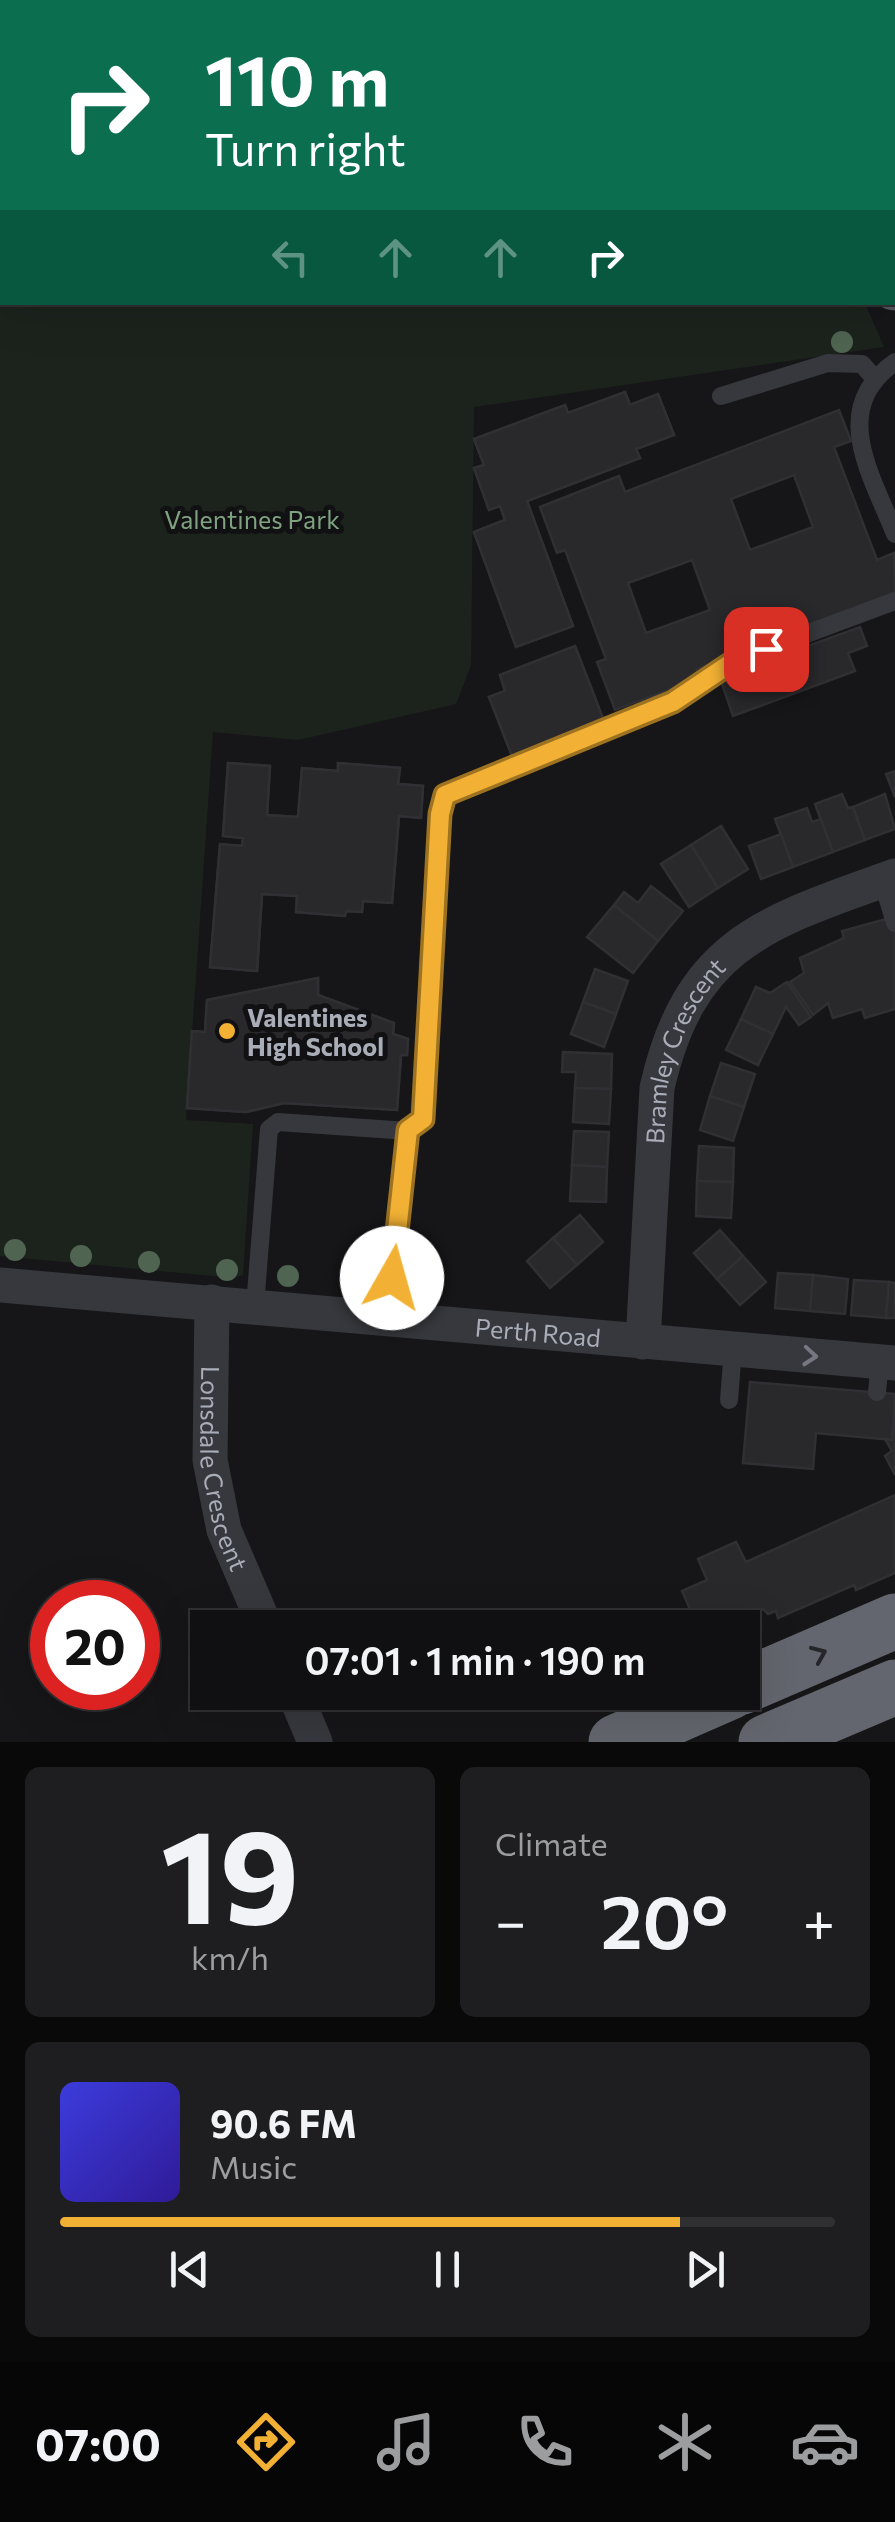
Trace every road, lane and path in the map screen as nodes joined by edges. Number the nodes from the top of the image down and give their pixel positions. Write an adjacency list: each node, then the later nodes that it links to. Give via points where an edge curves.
1 (895, 362): 2 (lane)
2 (875, 379): 3 (lane, via 862,364 828,363); 4 (lane, via 857,437)
3 (721, 396)
4 (895, 534)
5 (895, 601): 8 (lane, via 734,661 673,702 445,795 423,1119)
6 (889, 878): 7 (lane); 13 (street, Bramley Crescent, via 770,925 732,948 684,1008 657,1088)
7 (895, 922)
8 (408, 1130): 11 (lane, via 278,1122 269,1129); 12 (lane)
9 (0, 1285): 10 (street, Perth Road)
10 (212, 1302): 11 (street, Perth Road); 17 (street, Lonsdale Crescent, via 210,1460 224,1530)
11 (255, 1306): 12 (street, Perth Road)
12 (388, 1319): 13 (street, Perth Road)
13 (643, 1342): 14 (street, Perth Road)
14 (733, 1349): 15 (street, Perth Road, one-way to 15); 16 (lane)
15 (884, 1372)
16 (729, 1400)
17 (258, 1610)
18 (895, 1621): 19 (highway, one-way to 18)
19 (760, 1679)
20 (895, 1687): 23 (highway)
21 (302, 1710): 24 (street)
22 (689, 1710): 25 (highway)
23 (778, 1740)
24 (315, 1742)
25 (616, 1742)

